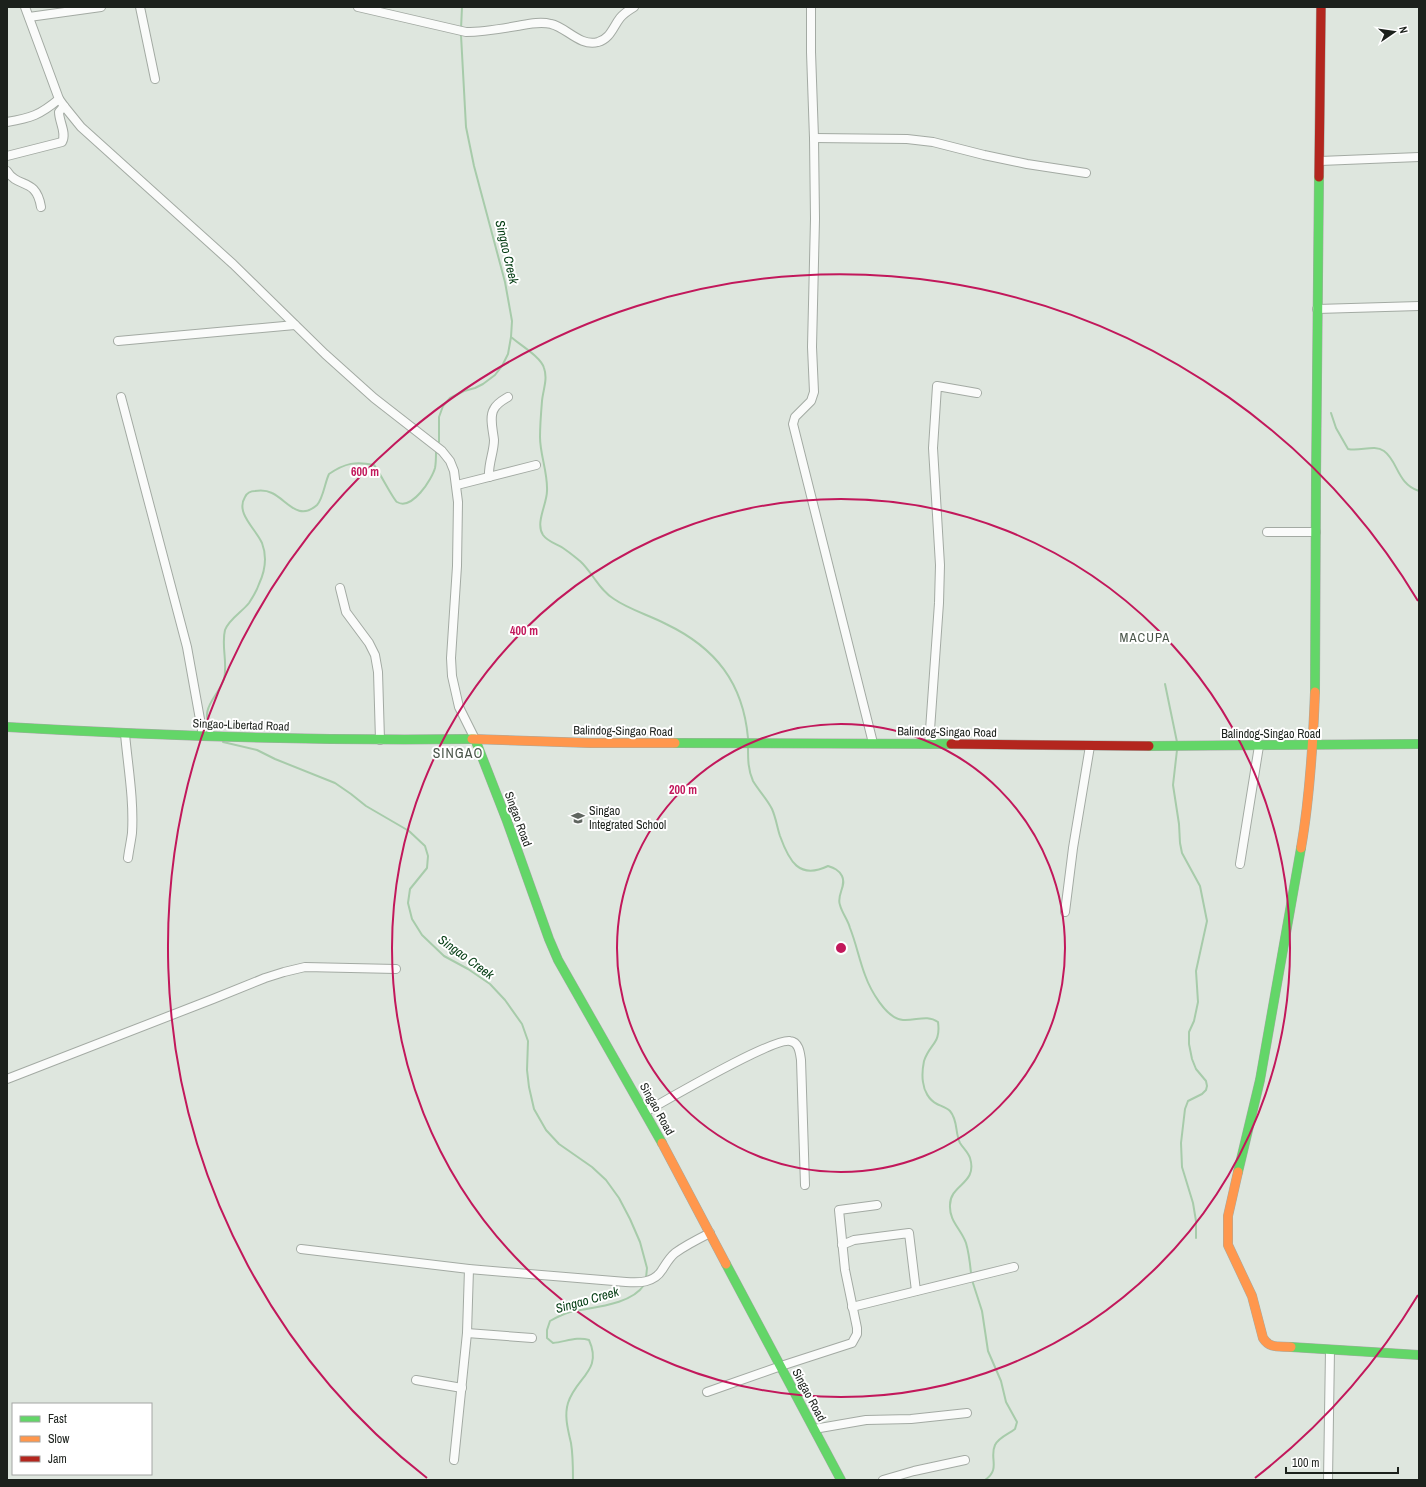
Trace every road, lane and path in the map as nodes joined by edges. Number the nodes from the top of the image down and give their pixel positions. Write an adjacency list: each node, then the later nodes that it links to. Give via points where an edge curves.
1 (25, 7): 8 (street)
2 (101, 7): 8 (street)
3 (140, 7): 9 (street)
4 (358, 7): 5 (street, via 466,32 538,22 561,28 580,40 597,42 611,33 619,19)
5 (634, 7)
6 (811, 7): 12 (street)
7 (1321, 7): 15 (street)
8 (29, 17): 10 (street)
9 (155, 78)
10 (61, 102): 11 (street, via 31,118); 13 (street, via 59,118 64,136 62,142); 21 (street, via 81,127 233,264)
11 (7, 122)
12 (814, 138): 17 (street, via 913,139 984,156); 37 (street, via 814,392 811,402 795,417 793,424)
13 (8, 157)
14 (1419, 157): 15 (street)
15 (1320, 161): 20 (street)
16 (7, 171): 18 (street, via 10,176 35,190)
17 (1086, 173)
18 (41, 207)
19 (1419, 306): 20 (street)
20 (1318, 309): 30 (street)
21 (295, 325): 22 (street); 28 (street, via 374,398 442,451 450,461)
22 (118, 342)
23 (977, 393): 38 (street, via 937,386 933,448 940,603)
24 (121, 397): 34 (street, via 187,647)
25 (508, 397): 27 (street, via 493,409 494,440)
26 (536, 465): 27 (street)
27 (489, 476): 28 (street)
28 (457, 485): 35 (street, via 458,532 452,676 459,707)
29 (1267, 532): 30 (street)
30 (1316, 532): 42 (street)
31 (340, 588): 36 (street, via 346,612 375,655)
32 (7, 727): 33 (street, Singao-Libertad Road)
33 (125, 734): 34 (street, Singao-Libertad Road); 43 (street, via 132,816)
34 (203, 736): 36 (street, Singao-Libertad Road)
35 (475, 739): 36 (street, Singao-Libertad Road); 37 (street, Balindog-Singao Road, via 591,743); 48 (street, Singao Road, via 555,953)
36 (380, 740)
37 (873, 743): 38 (street, Balindog-Singao Road)
38 (929, 744): 40 (street, Balindog-Singao Road)
39 (1419, 744): 42 (street, Balindog-Singao Road)
40 (1090, 746): 41 (street, Balindog-Singao Road); 45 (street)
41 (1259, 746): 42 (street, Balindog-Singao Road); 44 (street)
42 (1313, 746): 60 (street, via 1307,816 1275,1001 1260,1080 1228,1216 1227,1235 1230,1251 1252,1296 1265,1342 1273,1346)
43 (128, 858)
44 (1240, 864)
45 (1065, 912)
46 (396, 969): 47 (street, via 305,968 284,972)
47 (7, 1079)
48 (645, 1112): 49 (street, via 754,1054 784,1042 794,1043 798,1047 801,1060); 51 (street, Singao Road)
49 (805, 1185)
50 (877, 1205): 52 (street, via 839,1210)
51 (710, 1233): 55 (street, via 675,1254 659,1275 648,1281 626,1282); 62 (street, Singao Road)
52 (842, 1245): 56 (street, via 854,1240 909,1233); 57 (street)
53 (301, 1249): 55 (street)
54 (1014, 1267): 56 (street)
55 (469, 1269): 58 (street)
56 (916, 1291): 57 (street)
57 (852, 1307): 62 (street, via 857,1328 852,1343)
58 (467, 1334): 59 (street); 64 (street)
59 (532, 1338)
60 (1330, 1350): 61 (street); 72 (street)
61 (1419, 1355)
62 (780, 1366): 65 (street); 67 (street, Singao Road)
63 (416, 1380): 64 (street)
64 (462, 1388): 68 (street)
65 (707, 1392)
66 (967, 1413): 67 (street, via 911,1419 866,1420)
67 (814, 1429): 70 (street, Singao Road)
68 (454, 1460)
69 (965, 1460): 71 (street)
70 (841, 1480)
71 (883, 1480)
72 (1328, 1480)

